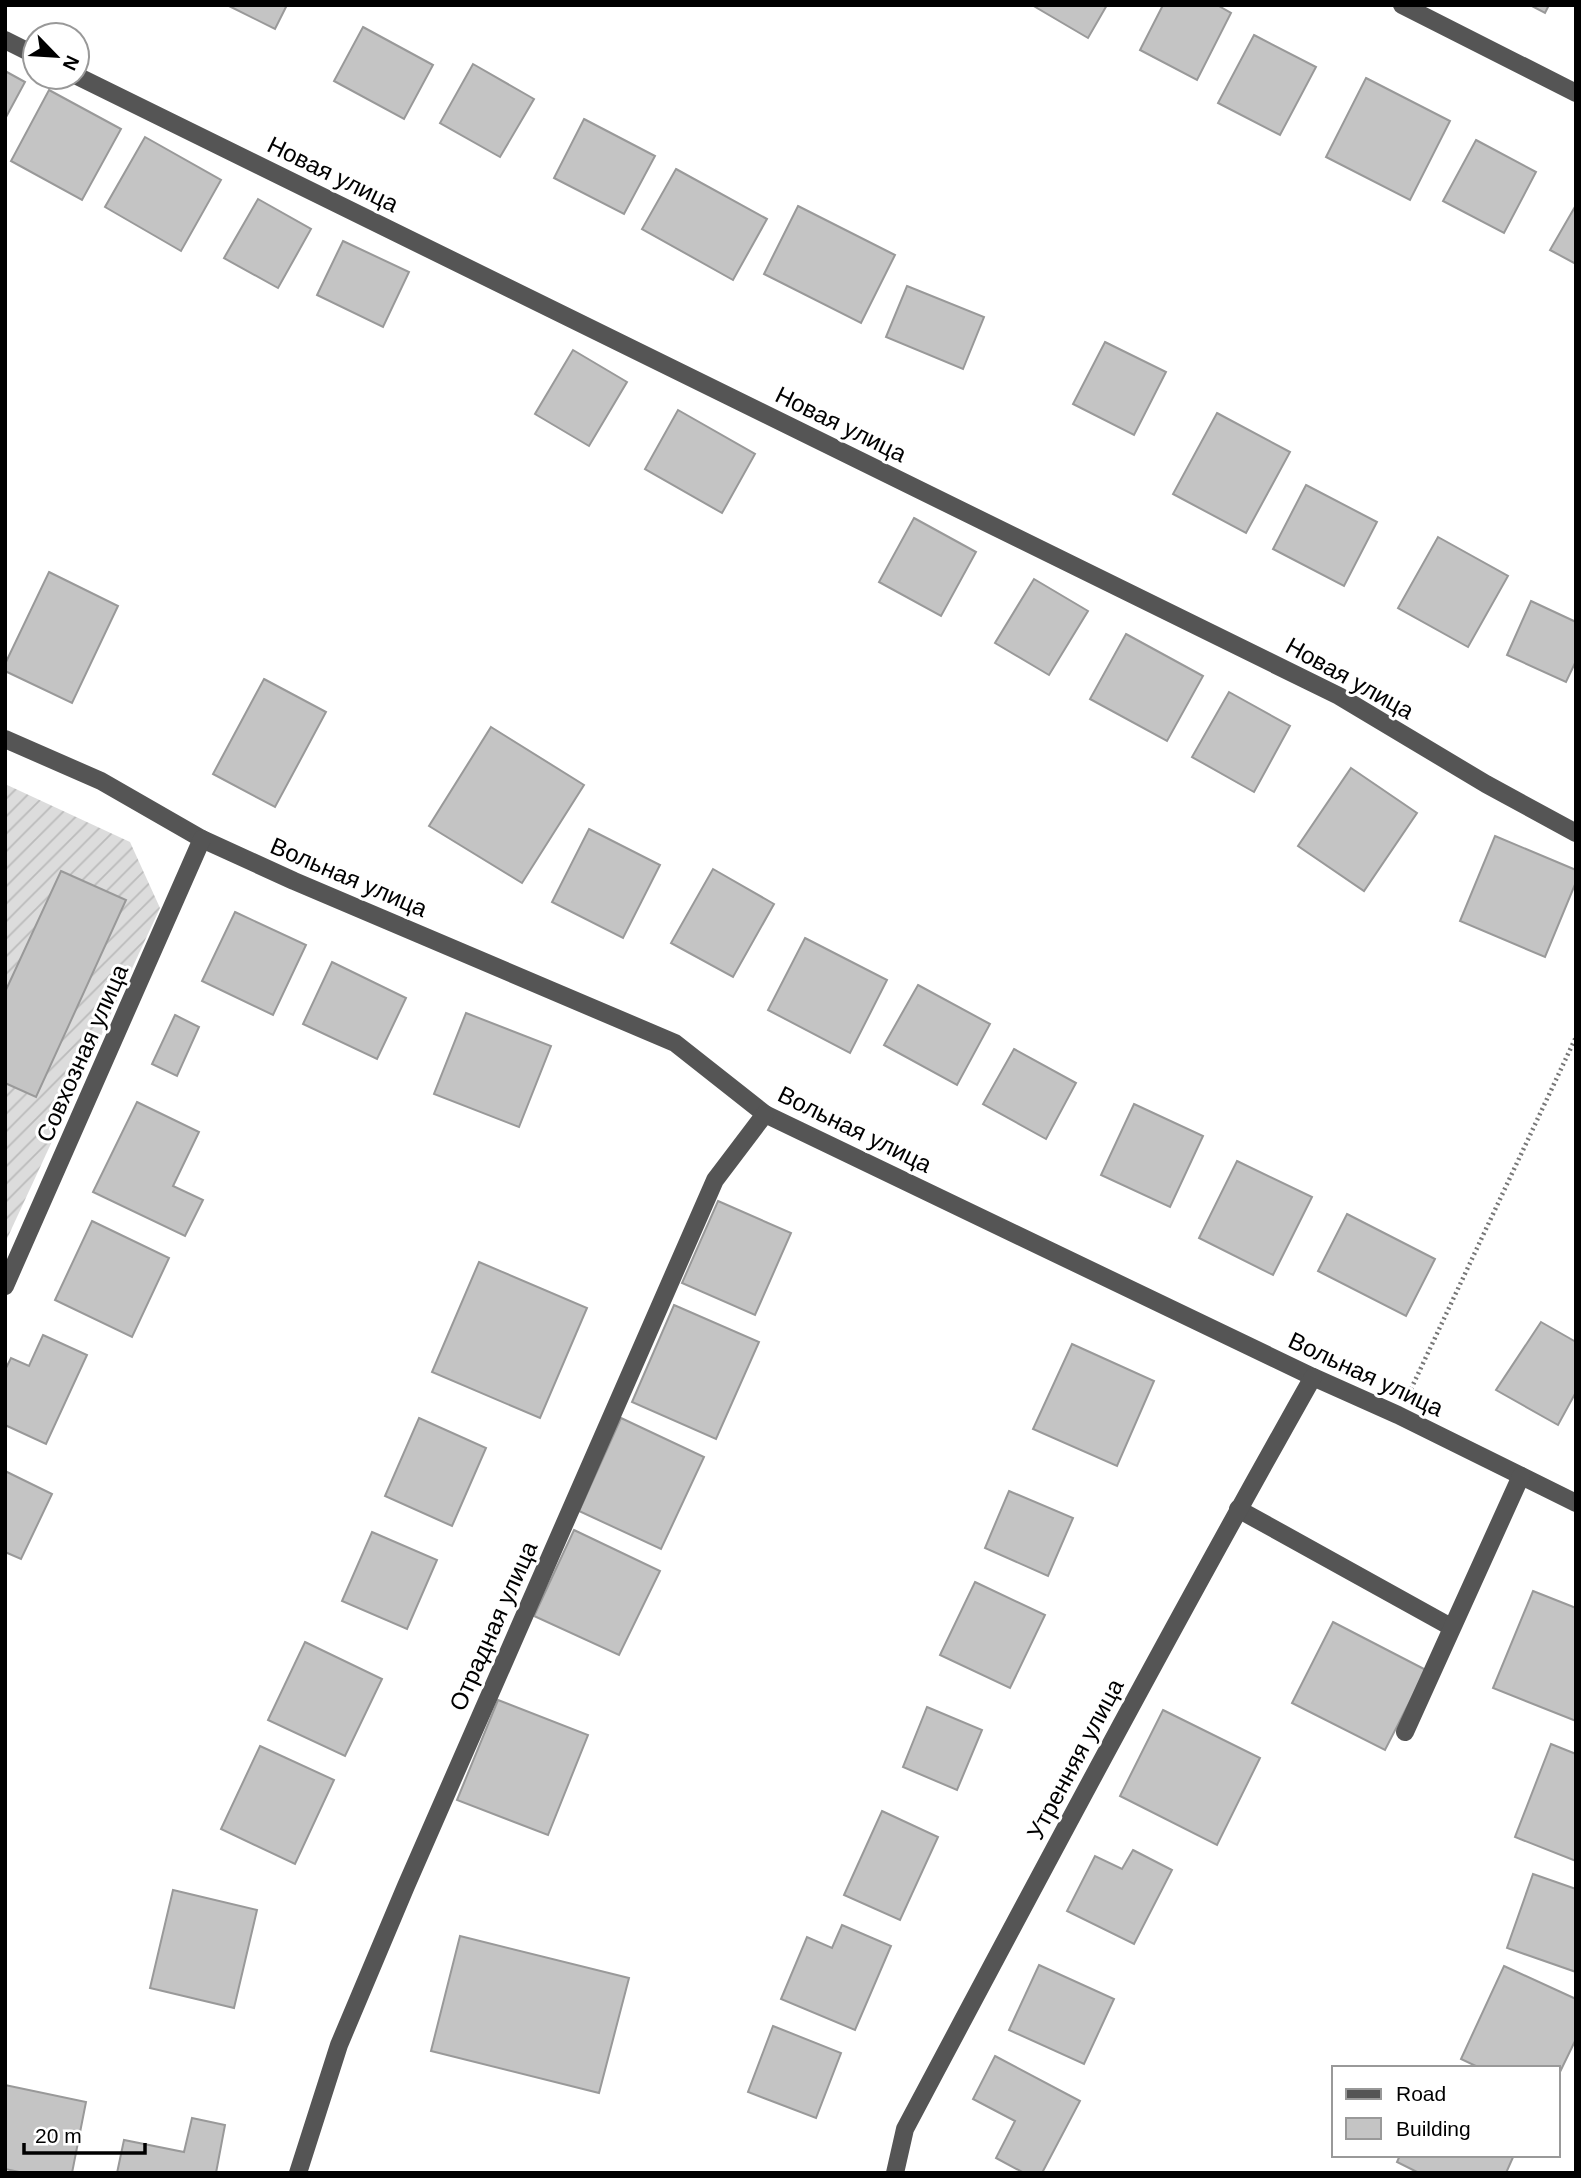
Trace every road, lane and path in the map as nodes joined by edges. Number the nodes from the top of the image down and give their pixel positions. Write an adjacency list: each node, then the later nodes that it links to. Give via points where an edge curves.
1 (1402, 5): 5 (street)
2 (5, 40): 3 (street)
3 (21, 48)
4 (91, 83): 7 (street, Новая улица, via 1339,696)
5 (1576, 93)
6 (5, 739): 8 (street, Вольная улица, via 101,781)
7 (1576, 832)
8 (202, 839): 10 (street, Вольная улица, via 675,1043); 11 (street, Совхозная улица)
9 (1576, 1037): 13 (path)
10 (765, 1114): 12 (street, Вольная улица); 19 (street, Отрадная улица, via 715,1180 339,2045)
11 (5, 1286)
12 (1314, 1377): 13 (street, Вольная улица); 16 (street, Утренняя улица)
13 (1398, 1415): 14 (street, Вольная улица)
14 (1521, 1476): 15 (street, Вольная улица); 17 (street)
15 (1576, 1503)
16 (1238, 1509): 17 (street); 20 (street, Утренняя улица, via 905,2129)
17 (1451, 1627): 18 (street)
18 (1405, 1732)
19 (298, 2173)
20 (895, 2173)

